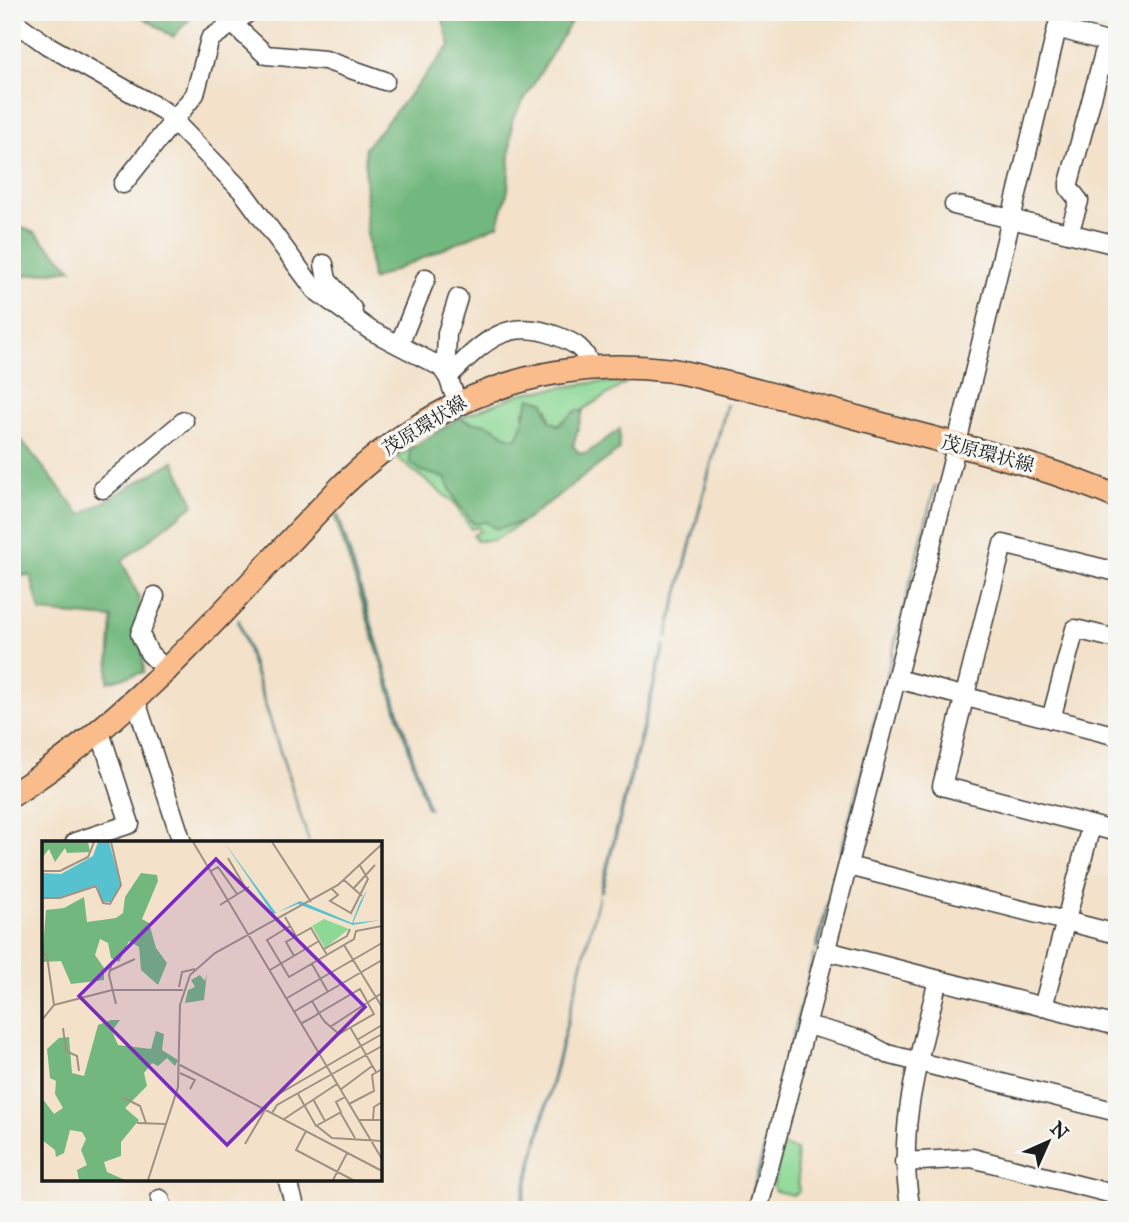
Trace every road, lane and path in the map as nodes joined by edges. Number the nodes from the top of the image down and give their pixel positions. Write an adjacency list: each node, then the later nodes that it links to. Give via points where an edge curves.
1 (249, 12): 4 (street)
2 (12, 20): 6 (street)
3 (1059, 20): 9 (street); 10 (street, via 1107,42 1069,183 1079,201)
4 (231, 22): 5 (street, via 266,55 325,60); 6 (street, via 210,39 200,86)
5 (385, 81)
6 (174, 121): 7 (street); 15 (street, via 242,191 315,290)
7 (123, 184)
8 (954, 205): 9 (street)
9 (1010, 218): 10 (street); 21 (street)
10 (1069, 233): 11 (street)
11 (1117, 245)
12 (324, 264): 15 (street, via 327,280)
13 (426, 278): 16 (street)
14 (458, 298): 18 (street)
15 (370, 330): 16 (street)
16 (399, 345): 18 (street)
17 (591, 368): 18 (street, via 579,345 522,328 488,340); 19 (main road, 茂原環状線, via 523,379); 21 (main road, 茂原環状線, via 670,370)
18 (445, 372): 19 (street)
19 (457, 402): 27 (main road, 茂原環状線, via 397,438 361,468)
20 (184, 421): 22 (street)
21 (956, 444): 23 (main road, 茂原環状線, via 1039,467); 28 (street)
22 (103, 489)
23 (1117, 497)
24 (1117, 572): 29 (street, via 1003,544)
25 (155, 596): 27 (street, via 140,634 142,643)
26 (1117, 639): 31 (street, via 1076,628)
27 (167, 672): 30 (main road, 茂原環状線)
28 (897, 679): 29 (street); 39 (street)
29 (962, 696): 31 (street); 35 (street, via 942,786)
30 (136, 701): 32 (main road, 茂原環状線); 38 (street)
31 (1051, 719): 33 (street)
32 (100, 732): 34 (main road, 茂原環状線); 37 (street, via 130,824)
33 (1117, 736)
34 (12, 794)
35 (1091, 826): 36 (street); 40 (street)
36 (1117, 832)
37 (78, 841)
38 (182, 841)
39 (849, 866): 40 (street); 42 (street)
40 (1066, 921): 41 (street); 44 (street)
41 (1117, 934)
42 (827, 951): 43 (street); 45 (street)
43 (938, 981): 44 (street); 47 (street)
44 (1043, 1007): 46 (street)
45 (807, 1025): 47 (street, via 861,1040 887,1054); 53 (street)
46 (1117, 1026)
47 (918, 1060): 48 (street); 49 (street, via 905,1120)
48 (1117, 1112)
49 (904, 1162): 51 (street, via 972,1158); 54 (street)
50 (288, 1180): 52 (street)
51 (1117, 1195)
52 (296, 1210)
53 (758, 1210)
54 (911, 1210)

